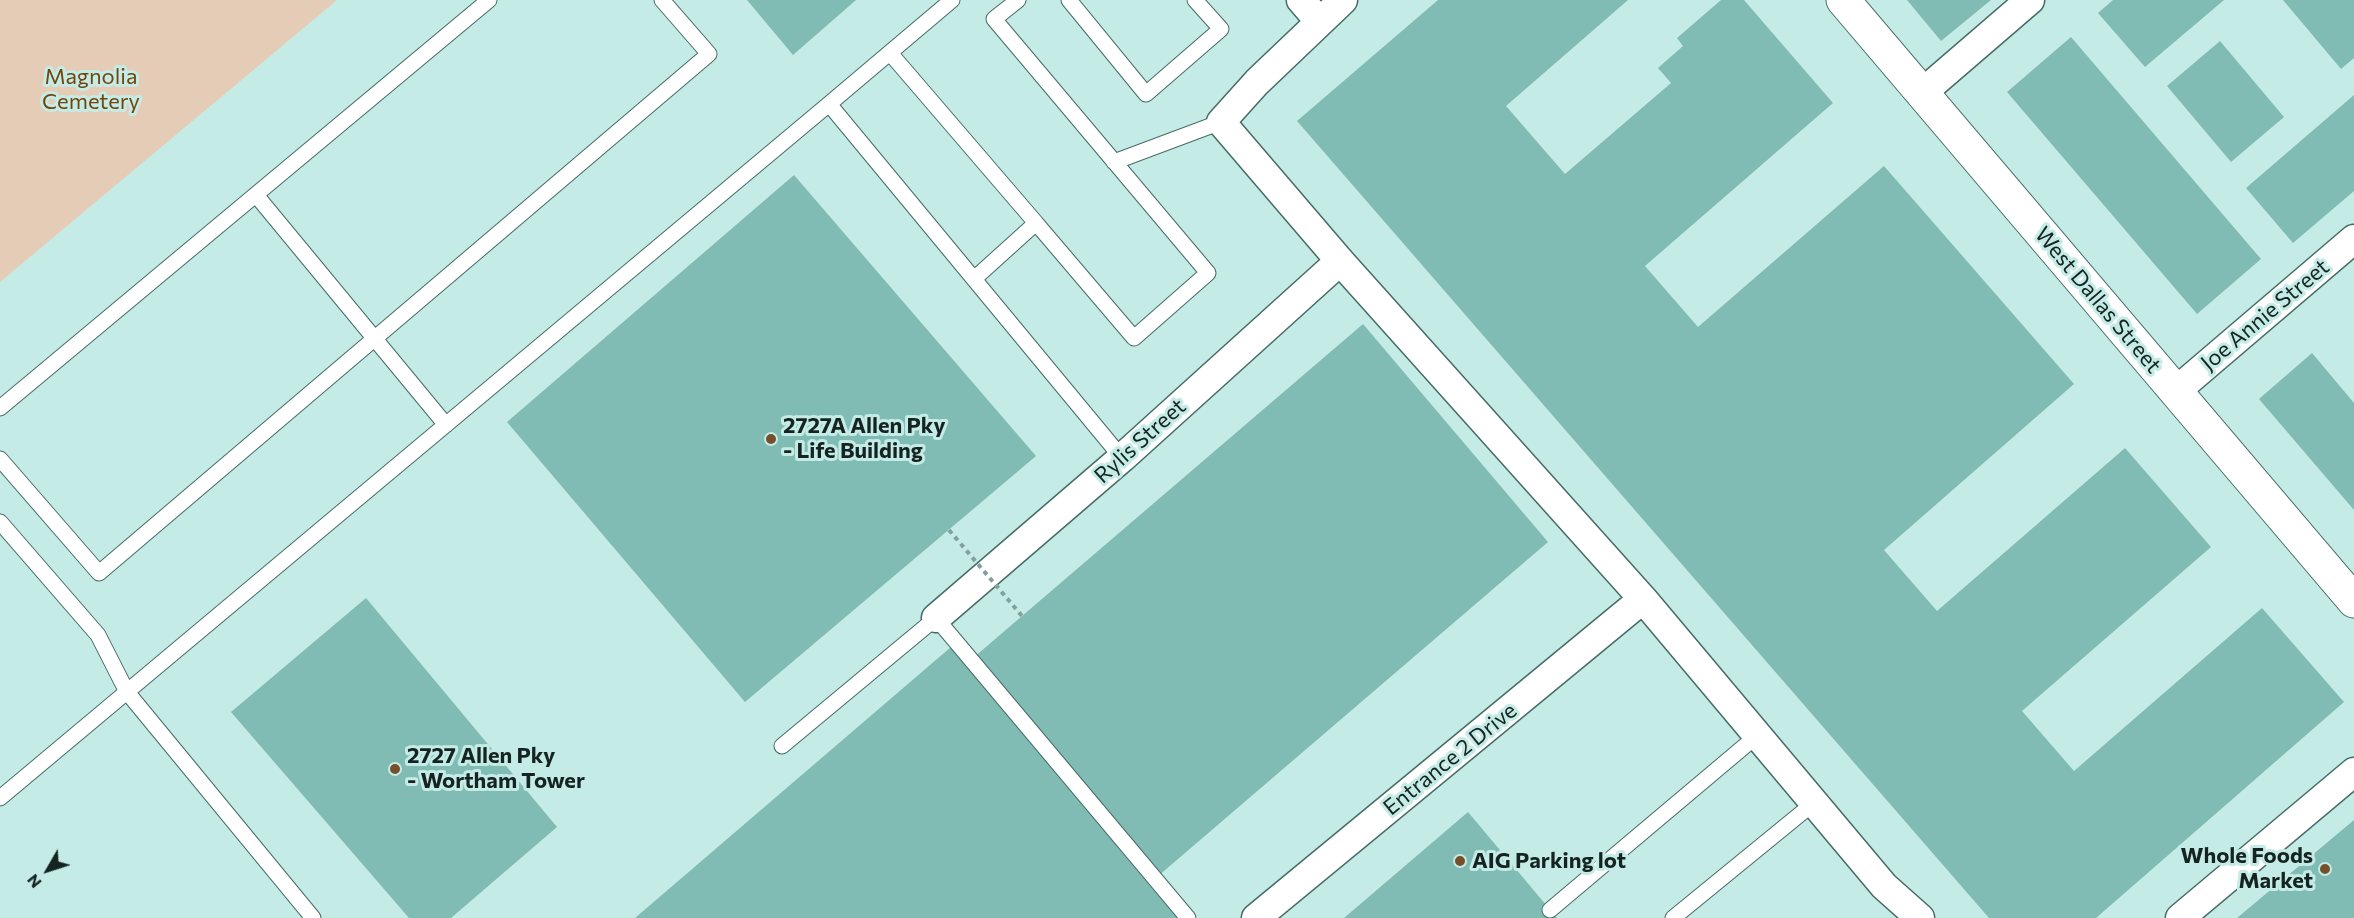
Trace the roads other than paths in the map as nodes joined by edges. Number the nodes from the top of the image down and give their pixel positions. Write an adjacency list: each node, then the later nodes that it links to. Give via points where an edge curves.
1 (489, 0): 16 (lane)
2 (662, 0): 21 (lane, via 709,54)
3 (952, 0): 11 (lane)
4 (1018, 0): 15 (lane, via 994,19)
5 (1069, 0): 6 (lane, via 1146,93 1221,29)
6 (1196, 0)
7 (1343, 0): 10 (street)
8 (1843, 0): 12 (main road, West Dallas Street)
9 (2030, 0): 12 (street)
10 (1310, 11): 14 (street, via 1257,82)
11 (890, 52): 13 (lane); 17 (lane)
12 (1922, 93): 22 (main road, West Dallas Street)
13 (829, 104): 20 (lane); 24 (lane)
14 (1221, 122): 15 (lane); 19 (street)
15 (1114, 162): 17 (lane, via 1208,273 1134,338)
16 (256, 195): 21 (lane); 23 (lane)
17 (1036, 223): 20 (lane)
18 (2354, 239): 22 (street, Joe Annie Street)
19 (1341, 261): 25 (street, Rylis Street); 28 (street)
20 (974, 279): 25 (lane)
21 (375, 339): 24 (lane); 26 (lane, via 99,573)
22 (2176, 391): 29 (main road, West Dallas Street)
23 (0, 408)
24 (446, 425): 31 (lane)
25 (1122, 458): 30 (street, Rylis Street)
26 (0, 459)
27 (0, 522): 31 (lane, via 98,635)
28 (1643, 599): 32 (street); 41 (street, Entrance 2 Drive)
29 (2354, 601)
30 (936, 618): 33 (lane); 40 (lane)
31 (127, 692): 35 (lane); 39 (lane)
32 (1759, 734): 36 (street); 38 (lane)
33 (782, 746)
34 (2354, 772): 45 (street)
35 (0, 798)
36 (1815, 802): 37 (street); 42 (lane)
37 (1884, 886): 43 (street); 44 (street)
38 (1550, 910)
39 (313, 918)
40 (1188, 918)
41 (1256, 918)
42 (1673, 918)
43 (1890, 918)
44 (1920, 918)
45 (2180, 918)

